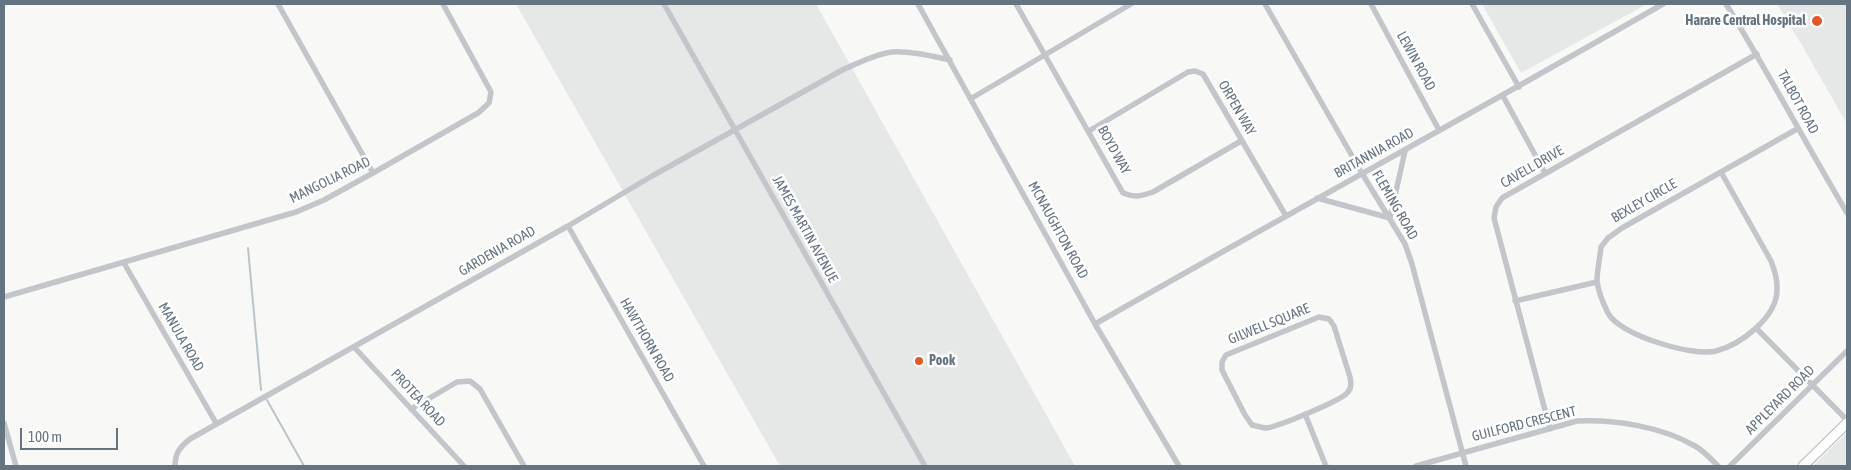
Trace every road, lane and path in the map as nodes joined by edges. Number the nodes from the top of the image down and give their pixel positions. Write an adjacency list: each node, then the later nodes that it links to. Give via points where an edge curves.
1 (278, 4): 26 (street)
2 (443, 4): 26 (street, MANGOLIA ROAD, via 489,87 489,103 478,113)
3 (664, 4): 20 (street, JAMES MARTIN AVENUE)
4 (918, 4): 15 (street, MCNAUGHTON ROAD)
5 (1016, 4): 14 (street, BOYD WAY)
6 (1131, 4): 12 (street)
7 (1265, 4): 28 (street, FLEMING ROAD)
8 (1370, 4): 21 (street, LEWIN ROAD)
9 (1472, 4): 16 (street)
10 (1664, 4): 16 (street, BRITANNIA ROAD)
11 (1726, 4): 13 (street, TALBOT ROAD)
12 (1120, 6): 14 (street)
13 (1757, 54): 19 (street, TALBOT ROAD); 27 (street, CAVELL DRIVE)
14 (1045, 55): 18 (street); 22 (street, BOYD WAY)
15 (950, 60): 18 (street, MCNAUGHTON ROAD); 20 (street, GARDENIA ROAD, via 917,53 891,52 876,56 844,69)
16 (1519, 87): 17 (street, BRITANNIA ROAD)
17 (1502, 96): 21 (street, BRITANNIA ROAD); 27 (street)
18 (972, 98): 38 (street, MCNAUGHTON ROAD)
19 (1797, 129): 25 (street, BEXLEY CIRCLE); 30 (street, TALBOT ROAD)
20 (735, 130): 33 (street, GARDENIA ROAD); 55 (street, JAMES MARTIN AVENUE)
21 (1439, 130): 24 (street, BRITANNIA ROAD)
22 (1089, 131): 23 (street, BOYD WAY, via 1123,193 1132,197 1153,192); 23 (street, ORPEN WAY, via 1188,72 1195,71 1202,74)
23 (1241, 140): 31 (street, ORPEN WAY)
24 (1405, 151): 28 (street, BRITANNIA ROAD); 32 (street)
25 (1721, 172): 35 (street, BEXLEY CIRCLE, via 1608,238 1601,247); 39 (street, BEXLEY CIRCLE, via 1776,275 1776,299)
26 (374, 173): 34 (street, MANGOLIA ROAD, via 296,212)
27 (1545, 173): 37 (street, CAVELL DRIVE, via 1502,198 1496,207 1494,218)
28 (1363, 175): 29 (street, BRITANNIA ROAD); 32 (street, FLEMING ROAD)
29 (1318, 198): 31 (street, BRITANNIA ROAD); 32 (street)
30 (1847, 213)
31 (1286, 216): 38 (street, BRITANNIA ROAD)
32 (1390, 218): 49 (street, FLEMING ROAD, via 1412,264)
33 (568, 226): 40 (street, GARDENIA ROAD); 54 (street, HAWTHORN ROAD)
34 (124, 263): 36 (street, MANGOLIA ROAD); 47 (street, MANULA ROAD)
35 (1597, 282): 37 (street); 39 (street, BEXLEY CIRCLE, via 1612,319 1631,332 1657,342 1710,352 1727,347)
36 (4, 297)
37 (1516, 301): 48 (street, CAVELL DRIVE)
38 (1096, 324): 56 (street, MCNAUGHTON ROAD)
39 (1757, 328): 42 (street)
40 (354, 347): 43 (street, PROTEA ROAD); 47 (street, GARDENIA ROAD)
41 (1847, 351): 42 (street, APPLEYARD ROAD)
42 (1813, 385): 45 (street); 61 (street, APPLEYARD ROAD)
43 (411, 409): 52 (street, PROTEA ROAD); 53 (street, via 458,382 470,381 480,389)
44 (1305, 414): 44 (street, GILWELL SQUARE, via 1267,428 1252,425 1222,370 1226,354 1307,320 1319,316 1329,319 1334,326 1351,385 1342,397); 57 (street)
45 (1847, 422): 62 (street)
46 (4, 423): 50 (street)
47 (216, 423): 51 (street, GARDENIA ROAD, via 181,446)
48 (1550, 429): 49 (street, GUILFORD CRESCENT); 60 (street, GUILFORD CRESCENT, via 1577,421 1618,422 1675,436 1704,452)
49 (1462, 452): 58 (street, GUILFORD CRESCENT); 59 (street, FLEMING ROAD)
50 (16, 466)
51 (175, 466)
52 (464, 466)
53 (524, 466)
54 (704, 466)
55 (925, 466)
56 (1179, 466)
57 (1326, 466)
58 (1416, 466)
59 (1466, 466)
60 (1718, 466)
61 (1730, 466)
62 (1803, 466)

